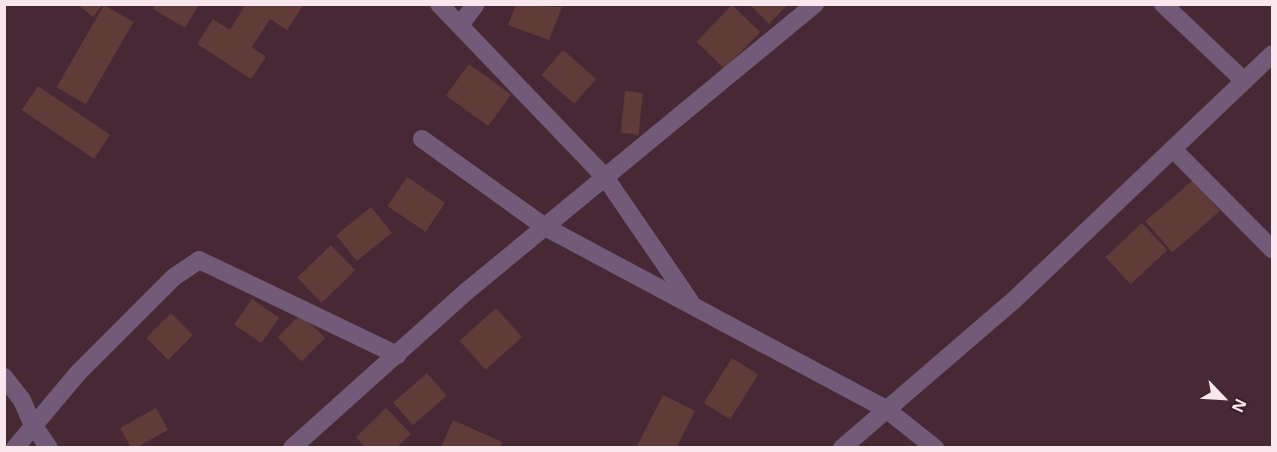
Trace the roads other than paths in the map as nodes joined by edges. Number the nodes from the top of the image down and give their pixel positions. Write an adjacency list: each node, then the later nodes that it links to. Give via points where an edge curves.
1 (439, 4): 5 (street)
2 (476, 4): 5 (street)
3 (815, 4): 10 (street)
4 (1163, 4): 7 (street)
5 (460, 25): 10 (street)
6 (1272, 54): 7 (street)
7 (1244, 81): 9 (street)
8 (422, 139): 11 (street)
9 (1173, 149): 12 (street); 16 (street, via 1012,302)
10 (605, 177): 11 (street); 13 (street)
11 (545, 227): 13 (street); 14 (street)
12 (1272, 249)
13 (691, 303): 16 (street)
14 (397, 355): 17 (street, via 199,260 174,277); 20 (street)
15 (4, 377): 17 (street, via 22,400)
16 (886, 410): 21 (street); 22 (street)
17 (32, 423): 18 (street); 19 (street)
18 (15, 447)
19 (49, 447)
20 (292, 447)
21 (842, 447)
22 (935, 447)

